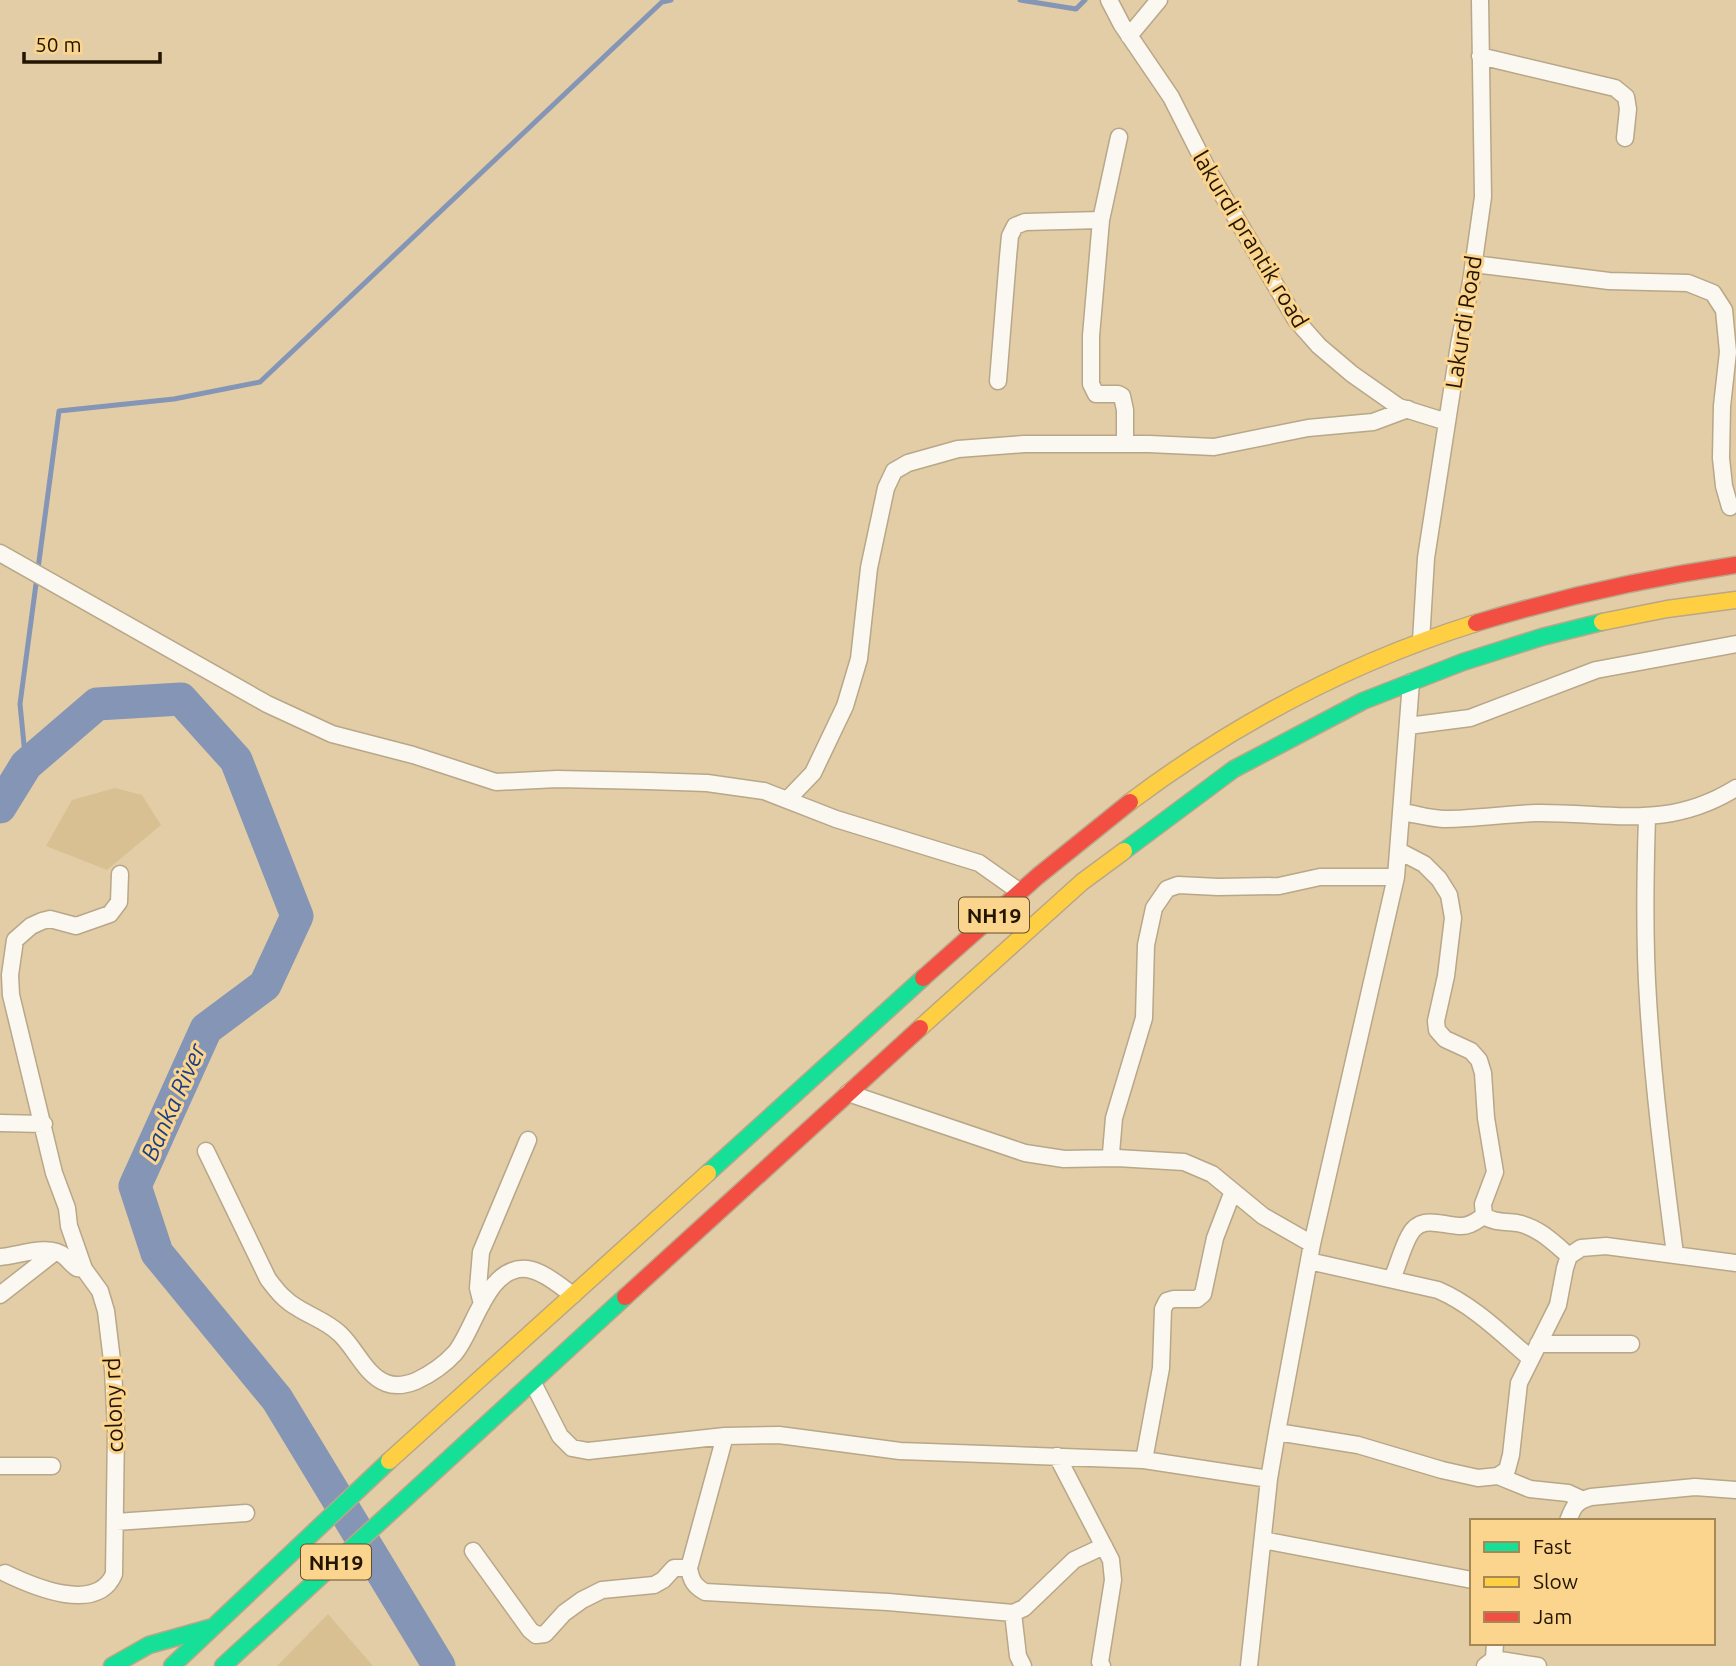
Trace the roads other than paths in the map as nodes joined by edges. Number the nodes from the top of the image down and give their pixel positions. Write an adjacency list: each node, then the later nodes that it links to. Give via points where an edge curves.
1 (1158, 0): 4 (street)
2 (1480, 0): 5 (street, Lakurdi Road)
3 (1111, 5): 4 (street, lakurdi prantik road)
4 (1129, 36): 11 (street, lakurdi prantik road, via 1171,97 1209,172 1296,320 1352,374)
5 (1480, 56): 7 (street, via 1615,88 1626,97); 9 (street, Lakurdi Road, via 1483,197)
6 (1119, 137): 8 (street)
7 (1625, 138)
8 (1101, 220): 10 (street, via 1034,221 1015,226 1010,236); 13 (street, via 1091,384 1096,394 1122,396)
9 (1474, 264): 12 (street, Lakurdi Road); 14 (street, via 1609,281 1688,283 1713,293 1724,310 1728,352 1721,457)
10 (998, 381)
11 (1408, 409): 12 (street, lakurdi prantik road); 13 (street, via 1373,422 1308,428 1214,447)
12 (1447, 422): 18 (street, Lakurdi Road, via 1426,558)
13 (1125, 444): 23 (street, via 958,449 894,471 886,488 869,568 859,659 845,706 814,774)
14 (1730, 507)
15 (0, 553): 23 (street, via 267,705 332,734 496,782 707,783)
16 (1736, 565): 18 (main road, NH19, via 1586,591)
17 (1736, 600): 20 (main road, NH19, via 1667,609 1542,637)
18 (1421, 642): 29 (main road, NH19, via 1350,671 1211,745 1072,846)
19 (1736, 644): 21 (street, via 1596,670 1470,718)
20 (1411, 682): 21 (street); 31 (main road, NH19, via 1352,707 1234,769 1082,882)
21 (1408, 726): 24 (street)
22 (1736, 788): 25 (street, via 1676,814)
23 (788, 799): 29 (street, via 836,819 979,863)
24 (1402, 812): 25 (street, via 1443,819 1538,813); 26 (street)
25 (1647, 817): 41 (street, via 1647,997)
26 (1399, 850): 28 (street); 38 (street, via 1439,878 1449,895 1453,918 1436,1021 1445,1039 1471,1051 1483,1073 1495,1172 1483,1204)
27 (120, 874): 30 (street, colony rd, via 116,909 76,926 50,919 31,926 15,940)
28 (1396, 877): 36 (street, via 1320,877 1279,886 1178,884 1167,889 1154,908 1146,945 1144,1018 1109,1149); 39 (street)
29 (1020, 892): 49 (main road, NH19)
30 (5, 976): 33 (street, colony rd)
31 (848, 1093): 36 (street, via 1025,1153 1064,1159); 53 (main road, NH19)
32 (0, 1123): 33 (street)
33 (44, 1124): 46 (street, colony rd)
34 (528, 1140): 50 (street, via 481,1252 477,1270)
35 (206, 1152): 50 (street, via 281,1297 341,1334 383,1382 397,1386 431,1374 455,1353)
36 (1117, 1158): 37 (street, via 1184,1162 1212,1174)
37 (1233, 1191): 39 (street, via 1263,1216); 57 (street, via 1215,1238 1203,1294 1197,1299 1167,1301 1163,1309 1161,1368)
38 (1484, 1216): 42 (street, via 1532,1228); 47 (street, via 1461,1227 1422,1223 1410,1234)
39 (1312, 1244): 44 (street)
40 (55, 1252): 43 (street); 46 (street); 48 (street)
41 (1675, 1254): 42 (street, via 1606,1246 1581,1248); 45 (street)
42 (1569, 1256): 52 (street, via 1558,1305)
43 (0, 1257)
44 (1309, 1261): 47 (street); 54 (street)
45 (1736, 1263)
46 (84, 1269): 66 (street, colony rd, via 100,1291 111,1344)
47 (1392, 1279): 52 (street, via 1455,1297)
48 (0, 1295)
49 (573, 1295): 50 (street, via 526,1269 497,1279); 74 (main road, NH19)
50 (482, 1304)
51 (1630, 1344): 52 (street)
52 (1534, 1351): 60 (street, via 1520,1383 1507,1469)
53 (533, 1383): 55 (street, via 560,1436 572,1448 588,1451); 78 (main road, NH19)
54 (1277, 1432): 60 (street, via 1358,1445 1478,1478); 61 (street)
55 (724, 1436): 56 (street, via 779,1435 900,1451); 70 (street)
56 (1057, 1456): 57 (street); 68 (street)
57 (1144, 1460): 61 (street)
58 (0, 1466): 59 (street)
59 (51, 1466)
60 (1498, 1476): 63 (street, via 1530,1489)
61 (1269, 1479): 67 (street)
62 (1736, 1490): 63 (street, via 1695,1487)
63 (1581, 1499): 65 (street)
64 (246, 1513): 66 (street)
65 (1569, 1519)
66 (116, 1522): 71 (street, colony rd, via 114,1574 103,1591 54,1592)
67 (1263, 1540): 72 (street); 81 (street)
68 (1104, 1546): 73 (street, via 1074,1560); 80 (street, via 1113,1580)
69 (473, 1550): 70 (street, via 536,1635 545,1634 564,1613 602,1590 654,1585 674,1568)
70 (689, 1568): 73 (street, via 691,1578 705,1592)
71 (2, 1572)
72 (1470, 1580)
73 (1013, 1614): 79 (street)
74 (213, 1627): 76 (main road, via 161,1638); 77 (main road, NH19)
75 (1491, 1660): 82 (street)
76 (112, 1666)
77 (172, 1666)
78 (223, 1666)
79 (1023, 1666)
80 (1102, 1666)
81 (1250, 1666)
82 (1538, 1666)

